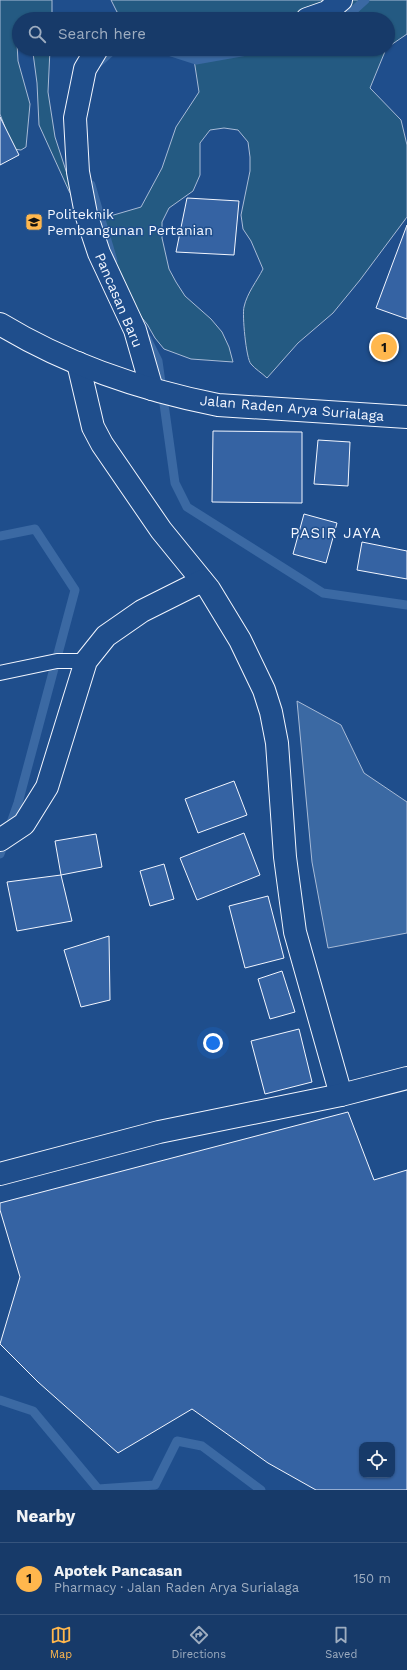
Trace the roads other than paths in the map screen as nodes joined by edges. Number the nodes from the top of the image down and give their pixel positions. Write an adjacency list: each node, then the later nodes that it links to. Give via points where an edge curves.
1 (341, 0): 2 (street)
2 (327, 12)
3 (93, 56): 6 (street, Pancasan Baru, via 85,69 74,118 78,172 86,214 99,253 134,330)
4 (0, 324): 5 (street, Jalan Raden Arya Surialaga)
5 (78, 363): 6 (street, Jalan Raden Arya Surialaga); 8 (street, via 93,426 102,444 161,530)
6 (152, 389): 7 (street, Jalan Raden Arya Surialaga, via 218,405)
7 (407, 417)
8 (202, 581): 9 (street, via 142,611 106,636); 13 (street, via 240,640 264,690 271,712 295,932)
9 (86, 661): 10 (lane, via 57,661); 11 (street, via 47,786 24,824)
10 (0, 673)
11 (0, 840)
12 (407, 1078): 13 (street)
13 (341, 1095): 14 (street, via 159,1132)
14 (0, 1174)

